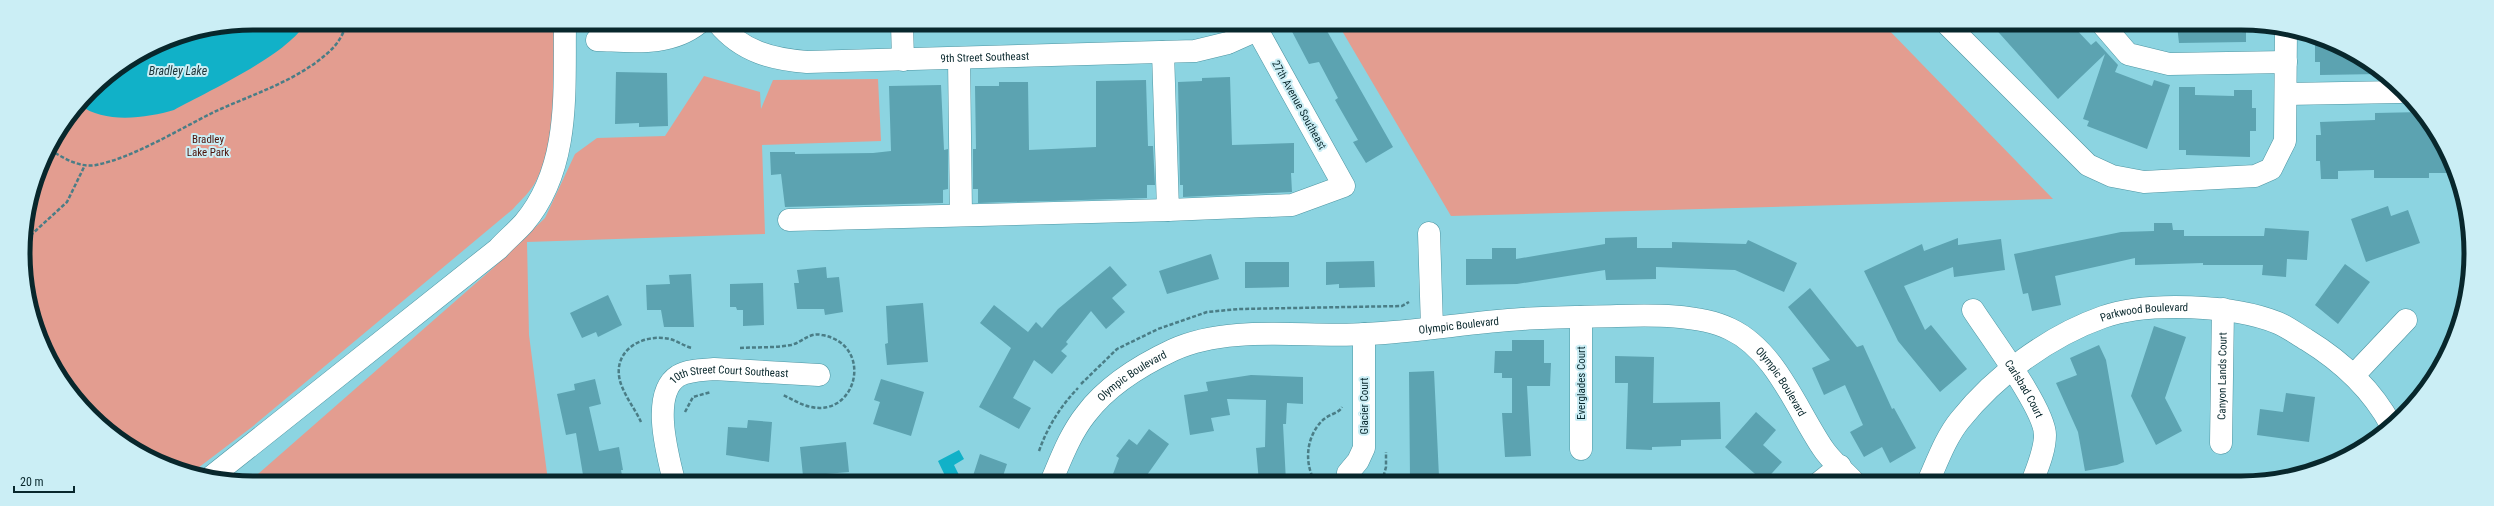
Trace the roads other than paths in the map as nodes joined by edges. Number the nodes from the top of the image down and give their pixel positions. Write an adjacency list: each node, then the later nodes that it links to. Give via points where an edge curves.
1 (565, 30): 34 (street, via 563,129 556,161 542,195 524,222 498,249)
2 (697, 30): 10 (street, via 665,40)
3 (721, 30): 13 (street, 9th Street Southeast, via 756,53 783,60)
4 (902, 30): 13 (street)
5 (1249, 30): 11 (street, 9th Street Southeast, via 1210,48)
6 (1257, 30): 17 (street, 27th Avenue Southeast, via 1344,186 1292,205)
7 (1953, 30): 16 (street, via 2088,165 2112,176 2144,182 2255,176 2271,169 2285,141)
8 (2107, 30): 14 (street, via 2128,54 2169,64)
9 (2286, 34): 14 (street)
10 (597, 40)
11 (1163, 52): 12 (street, 9th Street Southeast); 17 (street)
12 (959, 58): 13 (street, 9th Street Southeast); 18 (street)
13 (903, 60)
14 (2286, 62): 16 (street)
15 (2396, 92): 16 (street)
16 (2286, 94)
17 (1168, 210): 18 (street)
18 (961, 215): 19 (street)
19 (789, 220)
20 (1429, 233): 25 (street)
21 (2223, 309): 27 (street, Parkwood Boulevard, via 2154,309 2104,316 2076,328); 29 (street, Parkwood Boulevard, via 2279,323 2328,353); 31 (street, Canyon Lands Court)
22 (1973, 310): 27 (street, Carlsbad Court)
23 (1581, 317): 25 (street, Olympic Boulevard); 32 (street, Everglades Court); 33 (street, Olympic Boulevard, via 1659,315 1716,323 1731,329 1747,340 1766,359 1824,450)
24 (2406, 320): 29 (street)
25 (1432, 327): 26 (street, Olympic Boulevard)
26 (1364, 334): 35 (street, Glacier Court, via 1364,448); 37 (street, Olympic Boulevard, via 1224,337 1199,341 1175,350 1147,364 1100,398 1085,415 1073,435)
27 (2012, 370): 40 (street, Parkwood Boulevard, via 1988,389 1959,422); 41 (street, Carlsbad Court, via 2043,423 2045,435)
28 (819, 375): 36 (street, 10th Street Court Southeast, via 714,369 698,370 677,377 666,392 663,403 666,442)
29 (2354, 375): 30 (street, Parkwood Boulevard)
30 (2388, 421)
31 (2221, 444)
32 (1581, 449)
33 (1840, 466): 38 (street); 39 (street, Olympic Boulevard)
34 (215, 473)
35 (1348, 473)
36 (673, 476)
37 (1054, 476)
38 (1828, 476)
39 (1849, 476)
40 (1931, 476)
41 (2034, 476)

